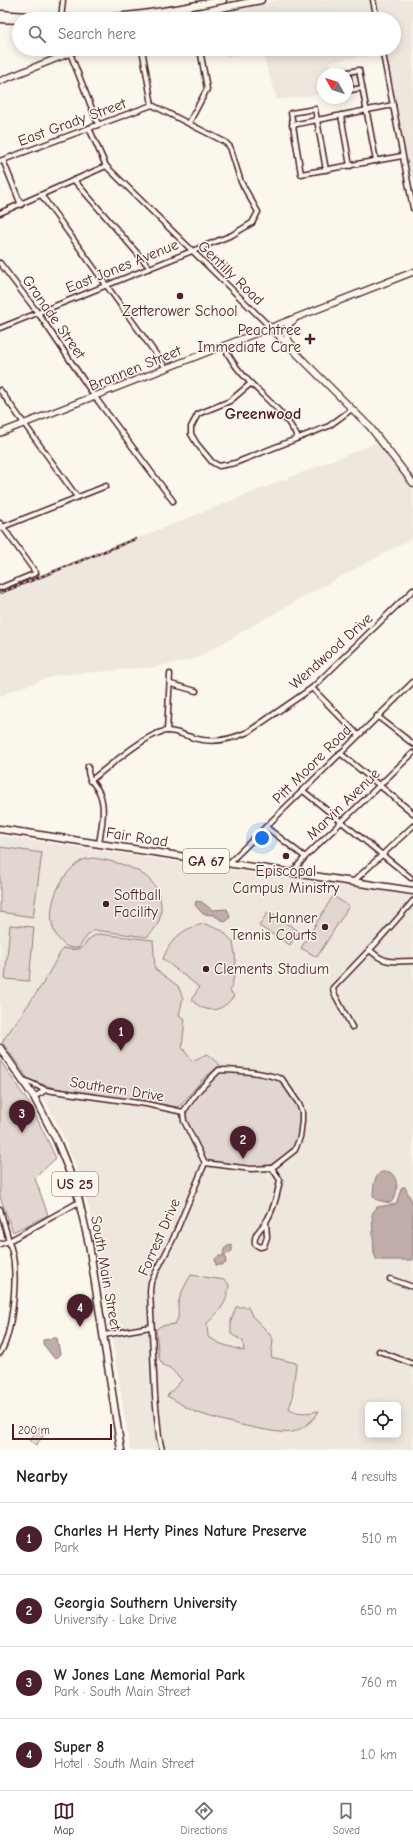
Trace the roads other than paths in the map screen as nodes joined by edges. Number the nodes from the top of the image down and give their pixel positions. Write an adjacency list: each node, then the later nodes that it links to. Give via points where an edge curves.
1 (63, 0): 6 (street)
2 (223, 0): 7 (main road)
3 (261, 0): 5 (main road)
4 (373, 0): 9 (street)
5 (252, 1): 8 (main road)
6 (62, 12)
7 (158, 12)
8 (209, 12)
9 (376, 12)
10 (2, 18): 11 (main road); 12 (main road)
11 (12, 18)
12 (12, 19)
13 (62, 56): 18 (street)
14 (71, 56): 26 (street)
15 (143, 56): 20 (street)
16 (201, 56): 25 (street, via 207,89)
17 (383, 56): 21 (street)
18 (1, 79)
19 (362, 88): 19 (street, via 359,70 348,72 351,90); 22 (street)
20 (152, 105): 25 (street); 26 (street, East Grady Street)
21 (393, 105): 22 (street); 29 (street)
22 (366, 111): 23 (street); 31 (street)
23 (341, 115): 24 (street); 33 (street)
24 (316, 120): 27 (street); 27 (street, via 314,109 291,113); 34 (street)
25 (189, 123): 40 (street, East Jones Avenue, via 221,138 230,147 241,182 258,212 252,223 232,235)
26 (98, 124): 28 (street, East Grady Street)
27 (292, 125): 34 (street, via 302,174)
28 (89, 128): 30 (street, East Grady Street); 32 (street, Gentilly Road)
29 (402, 156): 31 (street); 38 (street)
30 (2, 161): 37 (street)
31 (376, 161): 33 (street)
32 (106, 166): 35 (street); 40 (street, Gentilly Road)
33 (350, 166): 34 (street)
34 (326, 170)
35 (74, 180): 36 (street); 42 (street)
36 (42, 196): 37 (street); 44 (street)
37 (21, 205): 39 (street)
38 (413, 208)
39 (0, 213)
40 (191, 251): 42 (street, East Jones Avenue); 47 (street, Gentilly Road)
41 (0, 263): 45 (street, Granade Street)
42 (150, 268): 44 (street, East Jones Avenue)
43 (413, 272): 46 (street, Brannen Street)
44 (105, 286): 45 (street, East Jones Avenue); 50 (street)
45 (38, 313): 48 (street, East Jones Avenue); 54 (street, Granade Street)
46 (303, 315): 47 (street, Brannen Street); 51 (street, via 290,323 285,334)
47 (270, 327): 49 (street, Brannen Street); 51 (street, Gentilly Road)
48 (0, 328)
49 (224, 346): 50 (street, Brannen Street); 52 (street, via 235,366)
50 (166, 368): 54 (street, Brannen Street)
51 (311, 368): 55 (street, Gentilly Road)
52 (250, 384): 58 (street, via 280,412); 58 (street, via 237,397 198,414 193,422 191,434 206,456 219,466 227,465)
53 (0, 390): 56 (street)
54 (95, 397): 56 (street, Brannen Street); 62 (street, Granade Street)
55 (352, 409): 58 (street, via 329,426); 59 (street, Gentilly Road, via 382,441)
56 (25, 424): 57 (street, Brannen Street); 61 (street)
57 (0, 433)
58 (298, 438)
59 (413, 483)
60 (106, 486): 61 (street)
61 (77, 498): 64 (street)
62 (173, 501)
63 (0, 523): 64 (street)
64 (2, 528): 65 (street, via 36,573)
65 (0, 588)
66 (413, 590): 70 (street, Wendwood Drive)
67 (170, 674): 69 (street)
68 (413, 682): 72 (street, Pitt Moore Road)
69 (171, 684): 71 (street); 73 (street)
70 (312, 688): 73 (street, Wendwood Drive, via 237,737 201,740); 74 (street)
71 (196, 691)
72 (377, 716): 74 (street, Pitt Moore Road); 75 (street)
73 (167, 731): 79 (street, via 148,738)
74 (358, 735): 76 (street, Pitt Moore Road)
75 (413, 744)
76 (340, 753): 80 (street); 81 (street, Pitt Moore Road)
77 (413, 753): 80 (street, Marvin Avenue)
78 (88, 766): 79 (street)
79 (90, 781): 87 (street, via 100,795 103,809)
80 (380, 786): 82 (street); 83 (street, Marvin Avenue)
81 (302, 790): 83 (street); 85 (street, Pitt Moore Road)
82 (413, 813)
83 (342, 823): 88 (street); 89 (street, Marvin Avenue)
84 (413, 826): 88 (street)
85 (266, 827): 89 (street); 90 (street, Pitt Moore Road)
86 (0, 829): 87 (main road, Fair Road / GA 67)
87 (100, 844): 90 (main road, Fair Road / GA 67)
88 (382, 855): 92 (street); 93 (street)
89 (305, 858): 91 (street, Marvin Avenue)
90 (228, 864): 91 (main road, Fair Road / GA 67)
91 (291, 874): 93 (main road, Fair Road / GA 67)
92 (410, 878)
93 (353, 882): 94 (main road, Fair Road / GA 67)
94 (413, 891)
95 (413, 901): 96 (street)
96 (370, 950): 97 (street, via 385,961); 98 (street, via 333,988)
97 (413, 960)
98 (352, 1027)
99 (0, 1048): 100 (main road, South Main Street / US 25)
100 (24, 1080): 101 (street, Southern Drive); 102 (main road, South Main Street / US 25)
101 (46, 1090): 102 (street); 103 (street, Southern Drive, via 146,1104)
102 (34, 1097): 106 (main road, South Main Street / US 25, via 60,1147)
103 (183, 1112): 104 (street, Southern Drive, via 184,1121); 105 (street, Southern Drive, via 199,1090 219,1070 252,1071 282,1079 299,1104 302,1121 295,1150)
104 (205, 1163): 105 (street, via 251,1169); 113 (street, Forrest Drive, via 151,1282)
105 (272, 1168): 108 (street, via 280,1180)
106 (79, 1202): 109 (street); 114 (main road, South Main Street / US 25)
107 (0, 1209): 109 (street)
108 (266, 1221): 108 (street, via 254,1240 260,1247 264,1246 267,1238)
109 (9, 1241): 110 (street); 116 (street, via 15,1285 6,1341)
110 (0, 1244)
111 (390, 1280): 112 (street)
112 (413, 1287)
113 (150, 1327): 114 (street); 119 (street, Forrest Drive, via 154,1356 154,1396)
114 (105, 1335): 118 (main road, South Main Street / US 25)
115 (379, 1351): 117 (street)
116 (0, 1353)
117 (413, 1364)
118 (121, 1450)
119 (162, 1450)

